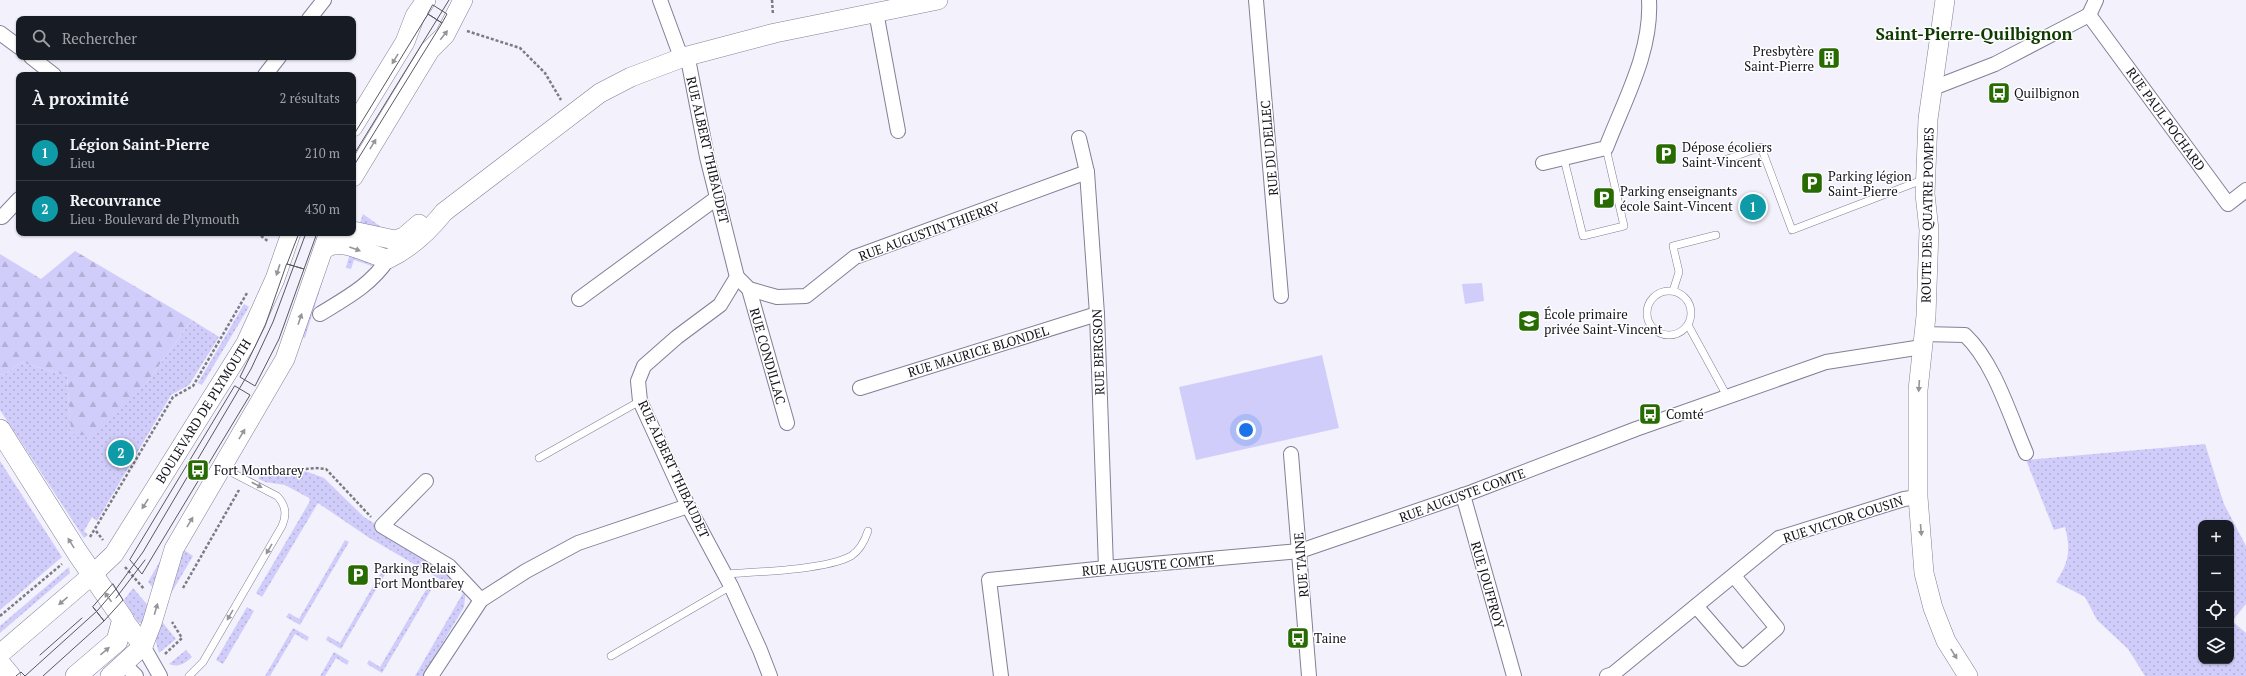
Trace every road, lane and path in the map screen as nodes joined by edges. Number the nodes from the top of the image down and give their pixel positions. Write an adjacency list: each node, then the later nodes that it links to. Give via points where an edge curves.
1 (324, 0): 12 (street)
2 (426, 0): 23 (main road, one-way to 23, via 415,16 405,42)
3 (463, 0): 13 (main road)
4 (660, 0): 16 (street, RUE ALBERT THIBAUDET, via 678,49)
5 (938, 0): 10 (main road)
6 (1256, 0): 49 (street, RUE DU DELLEC)
7 (1649, 0): 26 (street, via 1650,16 1645,49)
8 (1945, 0): 21 (main road, ROUTE DES QUATRE POMPES)
9 (2096, 0): 11 (street)
10 (876, 12): 16 (main road, via 775,33); 24 (street)
11 (2089, 15): 21 (street, via 1995,64); 33 (street, RUE PAUL POCHARD, via 2228,204)
12 (311, 16)
13 (452, 23): 22 (path, via 460,29 520,48 545,73); 30 (main road, one-way to 13, via 430,50 445,35)
14 (0, 33): 15 (street)
15 (16, 45)
16 (684, 57): 22 (main road, via 631,77 600,93); 34 (street, RUE ALBERT THIBAUDET, via 689,64)
17 (35, 60): 19 (street)
18 (277, 60): 20 (street)
19 (50, 72)
20 (267, 72)
21 (1932, 88): 32 (main road, ROUTE DES QUATRE POMPES)
22 (569, 116): 36 (main road)
23 (356, 122)
24 (898, 130)
25 (1079, 138): 31 (street, RUE BERGSON)
26 (1606, 148): 27 (street); 27 (lane, via 1624,226 1583,236)
27 (1564, 158): 29 (street)
28 (1719, 162): 32 (lane, via 1761,147 1792,230)
29 (1543, 163)
30 (356, 172)
31 (1087, 172): 47 (street, RUE AUGUSTIN THIERRY, via 855,257 806,296 777,297); 52 (street, RUE BERGSON)
32 (1925, 179): 54 (main road, ROUTE DES QUATRE POMPES, via 1929,230 1926,316)
33 (2246, 190)
34 (718, 198): 45 (street, RUE ALBERT THIBAUDET); 50 (street)
35 (16, 202): 37 (street)
36 (444, 212): 38 (main road, via 422,221 395,240); 44 (main road, via 429,230 404,251)
37 (2, 217)
38 (356, 232)
39 (1716, 235): 48 (lane, via 1673,246 1679,272)
40 (261, 236): 43 (path)
41 (290, 236): 75 (main road, BOULEVARD DE PLYMOUTH, one-way to 75, via 275,279 246,343)
42 (326, 241): 44 (main road, one-way to 44); 63 (main road, one-way to 42, via 285,359)
43 (274, 246)
44 (388, 259): 51 (street, via 361,289)
45 (737, 276): 47 (street); 57 (street, RUE ALBERT THIBAUDET, via 720,305 644,366 638,381)
46 (250, 287): 71 (path, via 193,386 173,397)
47 (749, 289): 58 (street, RUE CONDILLAC)
48 (1673, 291): 53 (lane, via 1680,293 1690,304 1691,318); 53 (lane, via 1659,292 1648,303 1646,310 1650,325 1661,334 1669,335 1683,330)
49 (1281, 296)
50 (579, 299)
51 (320, 314)
52 (1097, 314): 55 (street, RUE MAURICE BLONDEL); 76 (street, RUE BERGSON)
53 (1688, 325): 56 (lane)
54 (1922, 341): 56 (street, RUE AUGUSTE COMTE, via 1826,362); 60 (street, via 1964,335 1976,346 1997,386); 68 (main road, ROUTE DES QUATRE POMPES, one-way to 68, via 1918,390)
55 (860, 388)
56 (1728, 398): 67 (street, RUE AUGUSTE COMTE)
57 (640, 401): 62 (lane); 69 (street, RUE ALBERT THIBAUDET)
58 (787, 423)
59 (0, 430): 73 (main road, one-way to 59)
60 (2026, 453)
61 (1291, 454): 74 (street, RUE TAINE)
62 (539, 458)
63 (222, 468): 82 (main road, one-way to 63, via 174,549); 95 (lane, one-way to 95, via 277,496 282,501 286,515 203,662)
64 (256, 472): 70 (path, via 260,474 326,469 366,514)
65 (426, 481): 70 (street)
66 (238, 492): 80 (path)
67 (1462, 495): 74 (street, RUE AUGUSTE COMTE); 100 (street, RUE JOUFFROY)
68 (1918, 496): 78 (street, RUE VICTOR COUSIN, via 1780,538); 102 (main road, ROUTE DES QUATRE POMPES, one-way to 102, via 1924,573 1933,608 1946,641)
69 (688, 506): 79 (street, RUE ALBERT THIBAUDET); 81 (street, via 578,543 526,571)
70 (382, 526): 81 (street, via 449,566)
71 (96, 531): 73 (path); 75 (path)
72 (868, 531): 79 (lane, via 865,541 853,555 839,562)
73 (77, 552): 77 (main road); 84 (path)
74 (1300, 552): 76 (street, RUE AUGUSTE COMTE); 99 (street, RUE TAINE)
75 (114, 554): 77 (main road, BOULEVARD DE PLYMOUTH); 82 (path)
76 (1106, 568): 98 (street, RUE AUGUSTE COMTE, via 988,580)
77 (92, 575): 85 (main road, one-way to 77); 87 (main road, BOULEVARD DE PLYMOUTH, one-way to 87)
78 (1734, 576): 83 (street, RUE VICTOR COUSIN); 83 (street, via 1777,628 1742,659)
79 (727, 580): 88 (lane); 97 (street, RUE ALBERT THIBAUDET)
80 (181, 590)
81 (481, 600): 96 (street)
82 (158, 603): 86 (main road, one-way to 82); 91 (path, via 182,638)
83 (1696, 606): 101 (street, RUE VICTOR COUSIN, via 1613,674)
84 (0, 616)
85 (123, 618): 86 (main road); 93 (main road, one-way to 85, via 117,641)
86 (143, 646): 90 (main road); 91 (street)
87 (0, 654)
88 (611, 656)
89 (0, 664): 92 (main road)
90 (131, 670): 94 (main road)
91 (157, 670)
92 (10, 676)
93 (76, 676)
94 (110, 676)
95 (189, 676)
96 (431, 676)
97 (770, 676)
98 (1001, 676)
99 (1309, 676)
100 (1514, 676)
101 (1607, 676)
102 (1968, 676)

